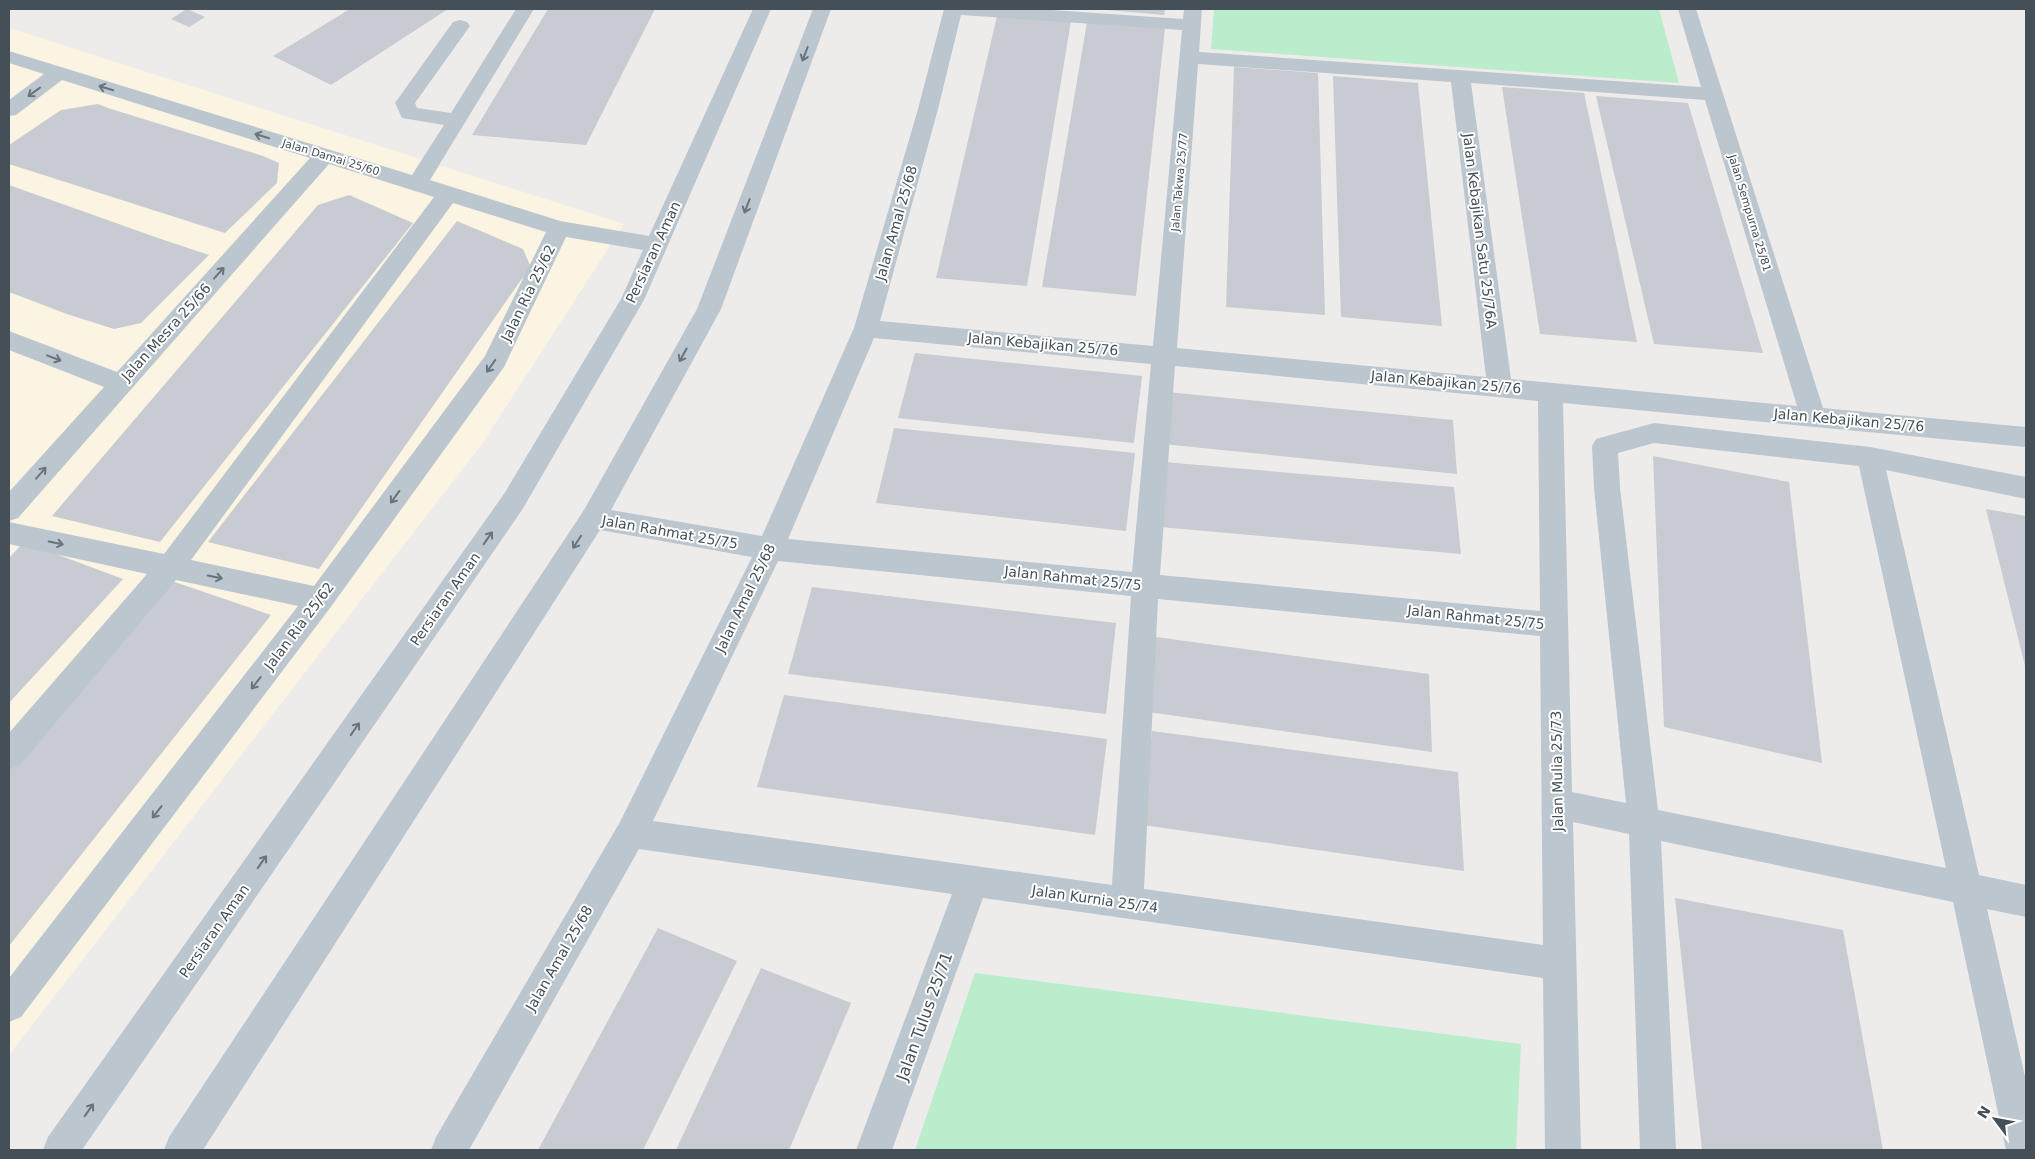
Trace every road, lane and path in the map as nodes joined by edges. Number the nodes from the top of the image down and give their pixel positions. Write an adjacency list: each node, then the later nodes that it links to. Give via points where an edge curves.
1 (525, 9): 14 (street)
2 (762, 9): 19 (street, Persiaran Aman)
3 (822, 9): 31 (street, one-way to 31, via 709,308)
4 (955, 9): 6 (street); 20 (street, Jalan Amal 25/68)
5 (1687, 9): 12 (street, Jalan Sempurna 25/81)
6 (1193, 17): 9 (street, Jalan Takwa 25/77)
7 (460, 26): 14 (street, via 404,103 409,113)
8 (9, 57): 10 (street, Jalan Damai 25/60)
9 (1189, 57): 11 (street); 22 (street, Jalan Takwa 25/77)
10 (59, 73): 13 (street, one-way to 13); 15 (street, Jalan Damai 25/60, one-way to 10)
11 (1460, 76): 12 (street); 24 (street, Jalan Kebajikan Satu 25/76A)
12 (1713, 94): 26 (street, Jalan Sempurna 25/81)
13 (9, 110)
14 (457, 120): 16 (street)
15 (325, 155): 16 (street, Jalan Damai 25/60); 23 (street, Jalan Mesra 25/66, one-way to 15)
16 (418, 183): 17 (street, Jalan Damai 25/60)
17 (448, 193): 18 (street, Jalan Damai 25/60); 34 (street)
18 (559, 228): 19 (street, Jalan Damai 25/60); 36 (street, Jalan Ria 25/62, one-way to 36, via 495,361)
19 (657, 245): 48 (street, Persiaran Aman, one-way to 19, via 513,502 632,300)
20 (866, 328): 22 (street, Jalan Kebajikan 25/76); 33 (street, Jalan Amal 25/68)
21 (9, 340): 23 (street, one-way to 23)
22 (1165, 355): 24 (street, Jalan Kebajikan 25/76); 35 (street, Jalan Takwa 25/77)
23 (120, 383): 30 (street, Jalan Mesra 25/66, one-way to 23)
24 (1500, 387): 25 (street, Jalan Kebajikan 25/76)
25 (1550, 392): 26 (street, Jalan Kebajikan 25/76); 37 (street, Jalan Mulia 25/73)
26 (1813, 417): 27 (street, Jalan Kebajikan 25/76)
27 (2026, 437)
28 (1870, 458): 29 (street); 40 (street, via 1654,433 1605,446); 43 (street)
29 (2026, 488)
30 (9, 510)
31 (593, 518): 33 (street, Jalan Rahmat 25/75); 49 (street, one-way to 49)
32 (9, 533): 34 (street, one-way to 34)
33 (770, 549): 35 (street, Jalan Rahmat 25/75); 41 (street, Jalan Amal 25/68)
34 (170, 567): 36 (street, one-way to 36); 38 (street)
35 (1145, 586): 37 (street, Jalan Rahmat 25/75); 45 (street, Jalan Takwa 25/77)
36 (320, 599): 47 (street, Jalan Ria 25/62, one-way to 47)
37 (1554, 625): 39 (street, Jalan Mulia 25/73)
38 (9, 755)
39 (1557, 804): 40 (street); 46 (street, Jalan Mulia 25/73)
40 (1644, 822): 43 (street); 53 (street)
41 (631, 833): 42 (street, Jalan Kurnia 25/74); 50 (street, Jalan Amal 25/68)
42 (973, 882): 45 (street, Jalan Kurnia 25/74); 51 (street, Jalan Tulus 25/71)
43 (1966, 888): 44 (street); 54 (street)
44 (2026, 901)
45 (1127, 904): 46 (street, Jalan Kurnia 25/74)
46 (1560, 964): 52 (street, Jalan Mulia 25/73)
47 (9, 1005)
48 (61, 1150)
49 (182, 1150)
50 (450, 1150)
51 (874, 1150)
52 (1563, 1150)
53 (1658, 1150)
54 (2024, 1150)

